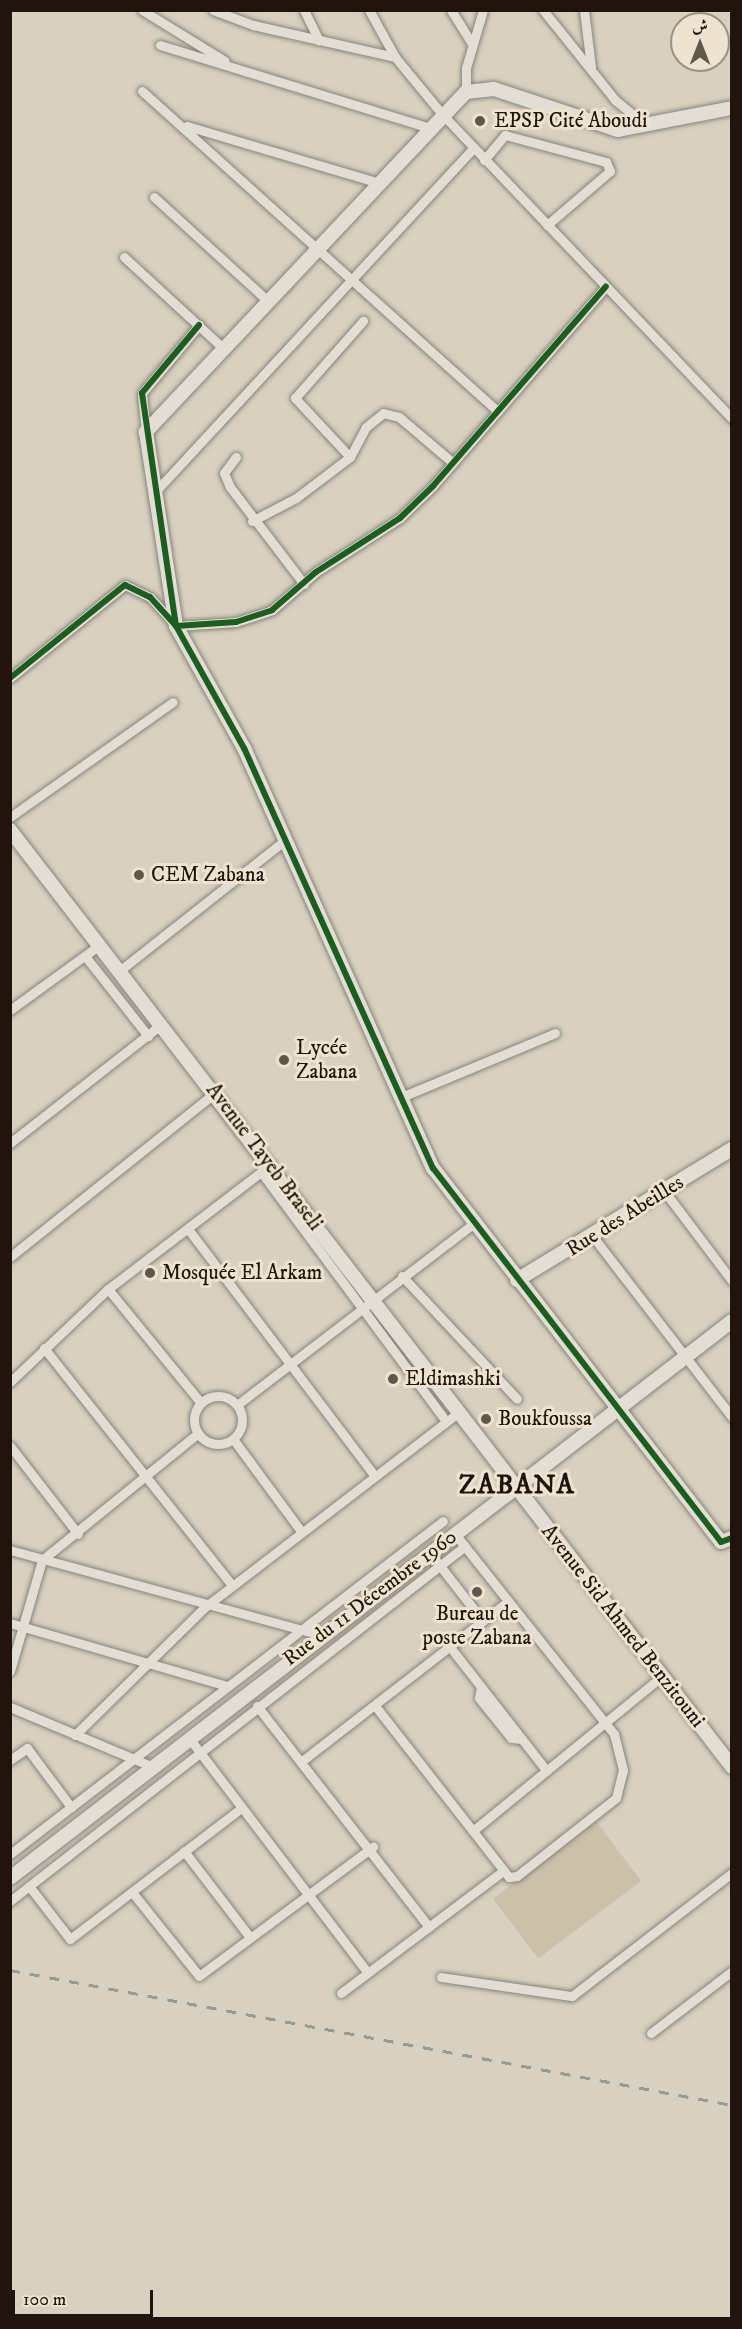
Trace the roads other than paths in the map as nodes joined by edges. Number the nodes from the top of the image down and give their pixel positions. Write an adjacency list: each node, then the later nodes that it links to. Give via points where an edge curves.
1 (142, 10): 13 (street)
2 (304, 10): 9 (street)
3 (369, 10): 12 (street)
4 (451, 10): 10 (street)
5 (483, 10): 10 (street)
6 (543, 10): 14 (street)
7 (584, 10): 14 (street)
8 (222, 12): 9 (street)
9 (319, 41): 12 (street)
10 (472, 43): 16 (street)
11 (160, 45): 13 (street)
12 (394, 57): 18 (street)
13 (235, 67): 21 (street)
14 (591, 67): 20 (street, via 615,100)
15 (142, 92): 19 (street)
16 (466, 92): 18 (street); 20 (street, via 500,90 602,127)
17 (732, 108): 20 (street)
18 (442, 114): 21 (street); 22 (street)
19 (182, 124): 24 (street); 27 (street)
20 (649, 127)
21 (430, 128): 24 (street)
22 (474, 147): 23 (street); 29 (street)
23 (484, 160): 26 (street); 26 (street, via 505,135 606,162 610,171)
24 (380, 183): 27 (street)
25 (154, 196): 31 (street)
26 (547, 225): 30 (street)
27 (317, 249): 29 (street); 31 (street)
28 (123, 257): 33 (street)
29 (350, 278): 35 (street); 41 (street)
30 (606, 286): 35 (street); 36 (street)
31 (269, 302): 34 (street)
32 (363, 321): 39 (street, via 295,398)
33 (199, 325): 34 (street); 37 (street, via 142,393)
34 (224, 349): 37 (street)
35 (498, 411): 40 (street)
36 (732, 419)
37 (146, 432): 41 (street)
38 (236, 457): 42 (street, via 224,473)
39 (350, 457): 40 (street, via 366,427 387,413); 42 (street, via 296,498)
40 (453, 463): 43 (street, via 400,518)
41 (154, 493): 44 (street)
42 (252, 521): 43 (street)
43 (304, 584): 46 (street, via 262,616)
44 (171, 594): 45 (street); 46 (street)
45 (150, 597): 46 (street); 47 (street, via 125,585)
46 (176, 626): 51 (street, via 244,748)
47 (10, 678)
48 (173, 702): 49 (street)
49 (10, 817)
50 (10, 830): 52 (street, Avenue Tayeb Braseli)
51 (285, 840): 54 (street); 60 (street)
52 (98, 946): 53 (street); 54 (street, Avenue Tayeb Braseli)
53 (85, 956): 55 (street); 58 (street)
54 (118, 972): 56 (street, Avenue Tayeb Braseli)
55 (10, 1010)
56 (162, 1024): 58 (street); 59 (street, Avenue Tayeb Braseli)
57 (555, 1033): 60 (street)
58 (148, 1036): 61 (street)
59 (216, 1092): 63 (street, Avenue Tayeb Braseli); 68 (street)
60 (399, 1098): 65 (street, via 433,1168)
61 (10, 1143)
62 (732, 1149): 64 (street, Rue des Abeilles)
63 (265, 1169): 66 (street); 73 (street, Avenue Tayeb Braseli); 74 (street)
64 (665, 1192): 67 (street, Rue des Abeilles); 71 (street)
65 (474, 1223): 69 (street); 70 (street)
66 (188, 1229): 72 (street); 78 (street)
67 (594, 1238): 70 (street, Rue des Abeilles); 77 (street)
68 (10, 1257)
69 (402, 1276): 73 (street); 80 (street)
70 (518, 1280): 83 (street)
71 (732, 1281)
72 (108, 1289): 76 (street); 81 (street)
73 (373, 1299): 74 (street); 84 (street, Avenue Tayeb Braseli)
74 (359, 1310): 78 (street); 86 (street)
75 (732, 1321): 77 (street, Rue du 11 Décembre 1960)
76 (44, 1348): 79 (street); 91 (street)
77 (684, 1357): 83 (street, Rue du 11 Décembre 1960); 85 (street)
78 (292, 1363): 82 (street); 90 (street)
79 (10, 1382)
80 (517, 1399)
81 (201, 1403): 82 (street, via 224,1396); 87 (street, via 194,1417)
82 (237, 1405): 88 (street, via 243,1419)
83 (615, 1410): 92 (street, Rue du 11 Décembre 1960); 97 (street, via 721,1542)
84 (460, 1411): 86 (street); 92 (street, Avenue Tayeb Braseli)
85 (732, 1417)
86 (445, 1420): 90 (street)
87 (198, 1433): 88 (street, via 214,1443); 91 (street)
88 (233, 1439): 94 (street)
89 (10, 1446): 95 (street)
90 (373, 1474): 94 (street)
91 (146, 1478): 95 (street); 103 (street)
92 (515, 1486): 96 (street, Rue du 11 Décembre 1960); 114 (street, Avenue Sid Ahmed Benzitouni)
93 (443, 1521): 109 (street)
94 (300, 1530): 103 (street)
95 (78, 1534): 101 (street)
96 (455, 1534): 98 (street); 100 (street, Rue du 11 Décembre 1960)
97 (732, 1538)
98 (465, 1546): 102 (street); 104 (street)
99 (10, 1550): 101 (street)
100 (430, 1553): 102 (street); 110 (street, Rue du 11 Décembre 1960)
101 (42, 1560): 105 (street); 108 (street)
102 (441, 1566): 106 (street); 116 (street)
103 (232, 1585): 105 (street)
104 (508, 1601): 106 (street); 119 (street)
105 (206, 1607): 109 (street); 112 (street)
106 (483, 1621): 111 (street)
107 (10, 1623): 108 (street)
108 (21, 1626): 112 (street); 113 (street)
109 (296, 1631): 110 (street); 115 (street)
110 (321, 1635): 121 (street, Rue du 11 Décembre 1960)
111 (450, 1647): 118 (street); 128 (street)
112 (149, 1660): 115 (street); 120 (street)
113 (10, 1671)
114 (662, 1677): 119 (street); 127 (street, Avenue Sid Ahmed Benzitouni)
115 (227, 1686): 123 (street)
116 (257, 1706): 122 (street); 125 (street)
117 (10, 1707): 120 (street)
118 (376, 1707): 125 (street); 131 (street)
119 (606, 1725): 128 (street); 135 (street, via 622,1758 616,1798 517,1876)
120 (75, 1735): 123 (street)
121 (189, 1737): 122 (street); 126 (street, Rue du 11 Décembre 1960)
122 (200, 1751): 130 (street); 138 (street)
123 (134, 1759): 126 (street); 129 (street)
124 (10, 1760): 129 (street, via 27,1748)
125 (302, 1761): 132 (street)
126 (151, 1766): 137 (street, Rue du 11 Décembre 1960)
127 (732, 1767)
128 (547, 1771): 131 (street)
129 (71, 1807): 134 (street)
130 (240, 1809): 133 (street); 140 (street)
131 (474, 1830): 135 (street)
132 (373, 1847): 140 (street); 142 (street)
133 (184, 1851): 139 (street); 143 (street)
134 (10, 1854)
135 (503, 1871): 142 (street)
136 (732, 1873): 146 (street, via 572,1996)
137 (10, 1878)
138 (29, 1886): 139 (street, via 70,1939); 141 (street)
139 (132, 1892): 143 (street, via 199,1976)
140 (307, 1894): 143 (street); 145 (street)
141 (10, 1901)
142 (429, 1927): 145 (street)
143 (249, 1936)
144 (732, 1971): 148 (street)
145 (368, 1972): 147 (street)
146 (441, 1977)
147 (341, 1993)
148 (651, 2033)

